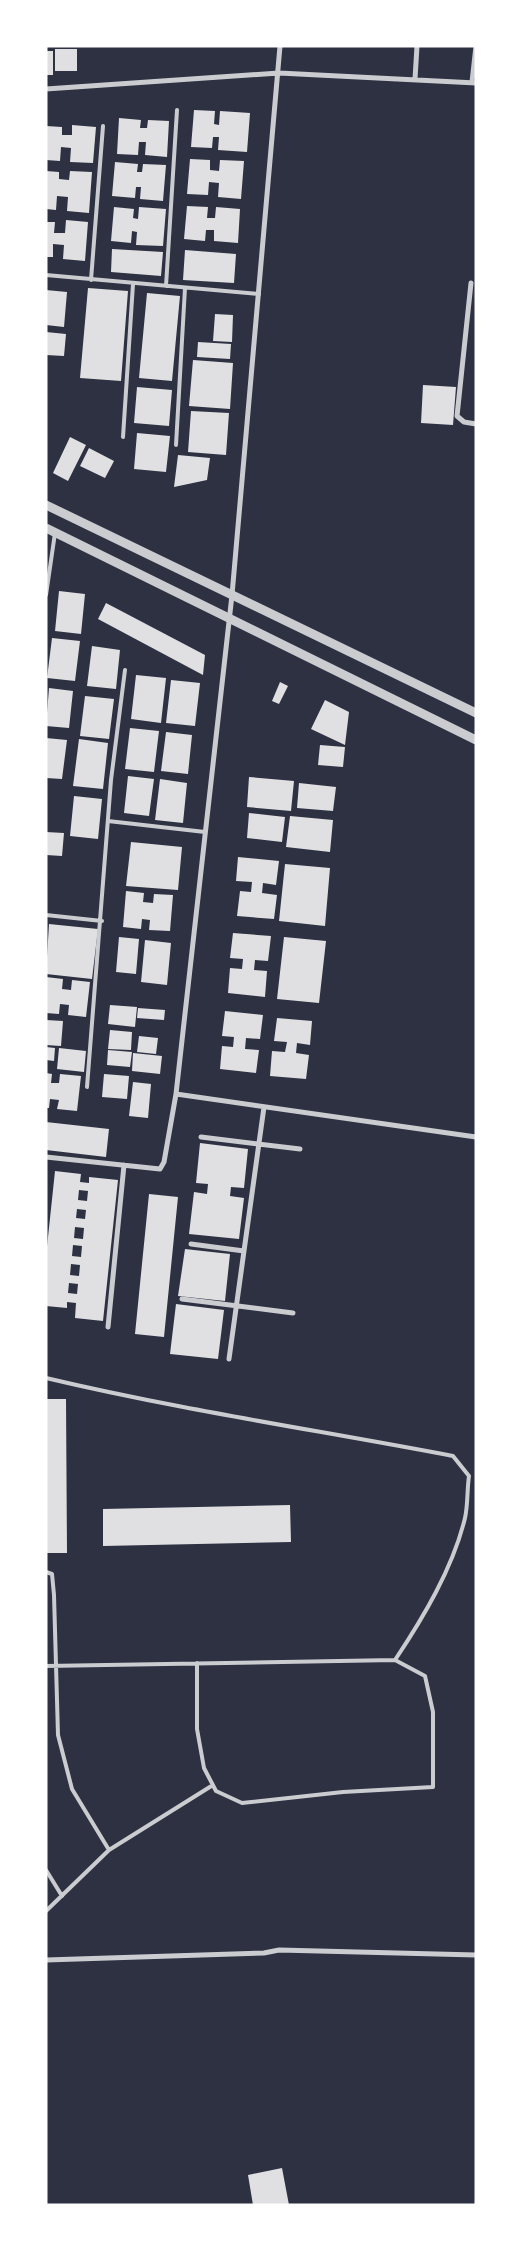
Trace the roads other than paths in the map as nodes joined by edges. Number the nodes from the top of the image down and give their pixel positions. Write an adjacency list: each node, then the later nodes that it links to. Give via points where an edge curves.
1 (280, 46): 4 (street)
2 (417, 46): 5 (street)
3 (476, 46): 6 (street)
4 (279, 73): 5 (street); 7 (street); 16 (street)
5 (414, 80): 6 (street)
6 (474, 82)
7 (46, 89)
8 (177, 110): 14 (lane)
9 (103, 126): 11 (lane)
10 (46, 276): 11 (lane)
11 (91, 280): 13 (lane)
12 (471, 283): 17 (street, via 457,416 464,422)
13 (133, 284): 14 (lane); 18 (lane)
14 (166, 286): 15 (lane)
15 (185, 288): 16 (lane); 19 (lane)
16 (260, 294): 24 (street)
17 (476, 424)
18 (123, 438)
19 (176, 445)
20 (46, 505): 24 (street)
21 (46, 528): 22 (street)
22 (55, 533): 23 (lane); 25 (street)
23 (46, 595)
24 (232, 595): 25 (street); 27 (street)
25 (229, 620): 28 (street); 30 (street)
26 (125, 670): 29 (lane)
27 (476, 713)
28 (476, 740)
29 (108, 821): 30 (lane); 32 (lane)
30 (205, 832): 34 (street)
31 (46, 915): 32 (lane)
32 (102, 921): 33 (lane)
33 (88, 1087)
34 (176, 1094): 35 (street); 41 (street, via 164,1162 160,1168)
35 (264, 1107): 37 (street); 38 (street)
36 (201, 1137): 38 (street)
37 (476, 1137)
38 (259, 1144): 39 (street); 43 (street)
39 (300, 1149)
40 (46, 1157): 41 (street)
41 (124, 1165): 47 (street)
42 (191, 1244): 43 (street)
43 (244, 1251): 45 (street)
44 (182, 1299): 45 (street)
45 (237, 1305): 46 (street); 48 (street)
46 (293, 1313)
47 (108, 1327)
48 (229, 1359)
49 (46, 1378): 51 (lane, via 248,1420 453,1456 469,1476 465,1518 443,1578)
50 (46, 1572): 54 (lane, via 52,1574)
51 (395, 1660): 52 (lane); 55 (lane, via 425,1676 433,1712 433,1786 242,1803 216,1791)
52 (197, 1663): 54 (lane); 55 (lane, via 197,1728 204,1768)
53 (46, 1666): 54 (lane)
54 (55, 1666): 56 (lane, via 58,1735 72,1789)
55 (213, 1785): 56 (lane)
56 (109, 1850): 58 (lane)
57 (46, 1870): 58 (lane)
58 (62, 1896): 59 (lane)
59 (46, 1911)
60 (476, 1955): 61 (street, via 279,1950)
61 (46, 1960)

